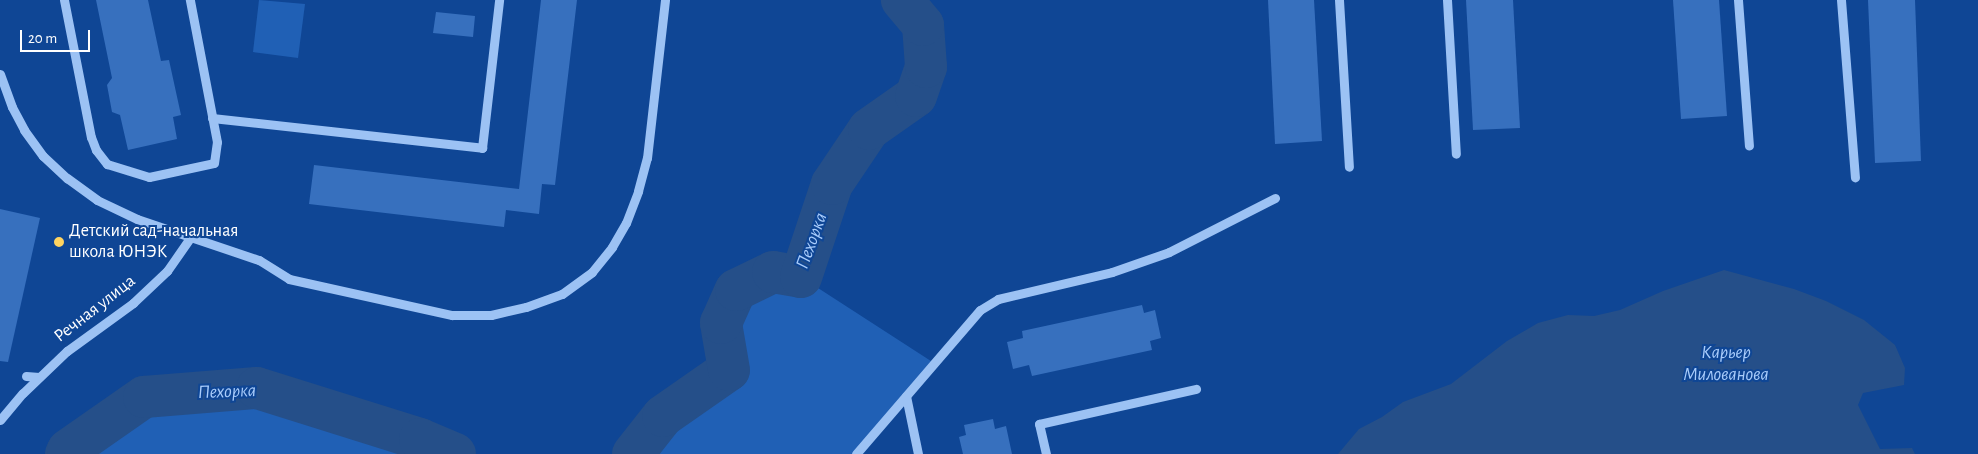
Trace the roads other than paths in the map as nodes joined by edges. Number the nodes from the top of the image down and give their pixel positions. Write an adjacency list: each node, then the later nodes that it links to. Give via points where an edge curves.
1 (64, 0): 10 (street, via 91,137 107,164 149,177 214,162 217,142)
2 (190, 0): 10 (street)
3 (499, 0): 10 (street, via 482,148)
4 (664, 0): 16 (street, via 646,158 638,191 626,223 612,247 592,272 562,294 491,315 452,316 288,279 259,260)
5 (1339, 0): 13 (street)
6 (1447, 0): 12 (street)
7 (1738, 0): 11 (street)
8 (1841, 0): 14 (street)
9 (0, 74): 16 (street, via 24,130 43,156 67,178 113,208)
10 (212, 118)
11 (1749, 146)
12 (1456, 154)
13 (1349, 167)
14 (1855, 177)
15 (1275, 198): 20 (street, via 1169,252 1112,272 998,299 980,310)
16 (190, 238): 18 (street, Речная улица, via 154,284 67,351)
17 (26, 376): 18 (street)
18 (39, 378): 21 (street, Речная улица)
19 (1196, 389): 24 (street, via 1039,424)
20 (906, 396): 22 (street); 23 (street)
21 (0, 420)
22 (856, 454)
23 (918, 454)
24 (1046, 454)

